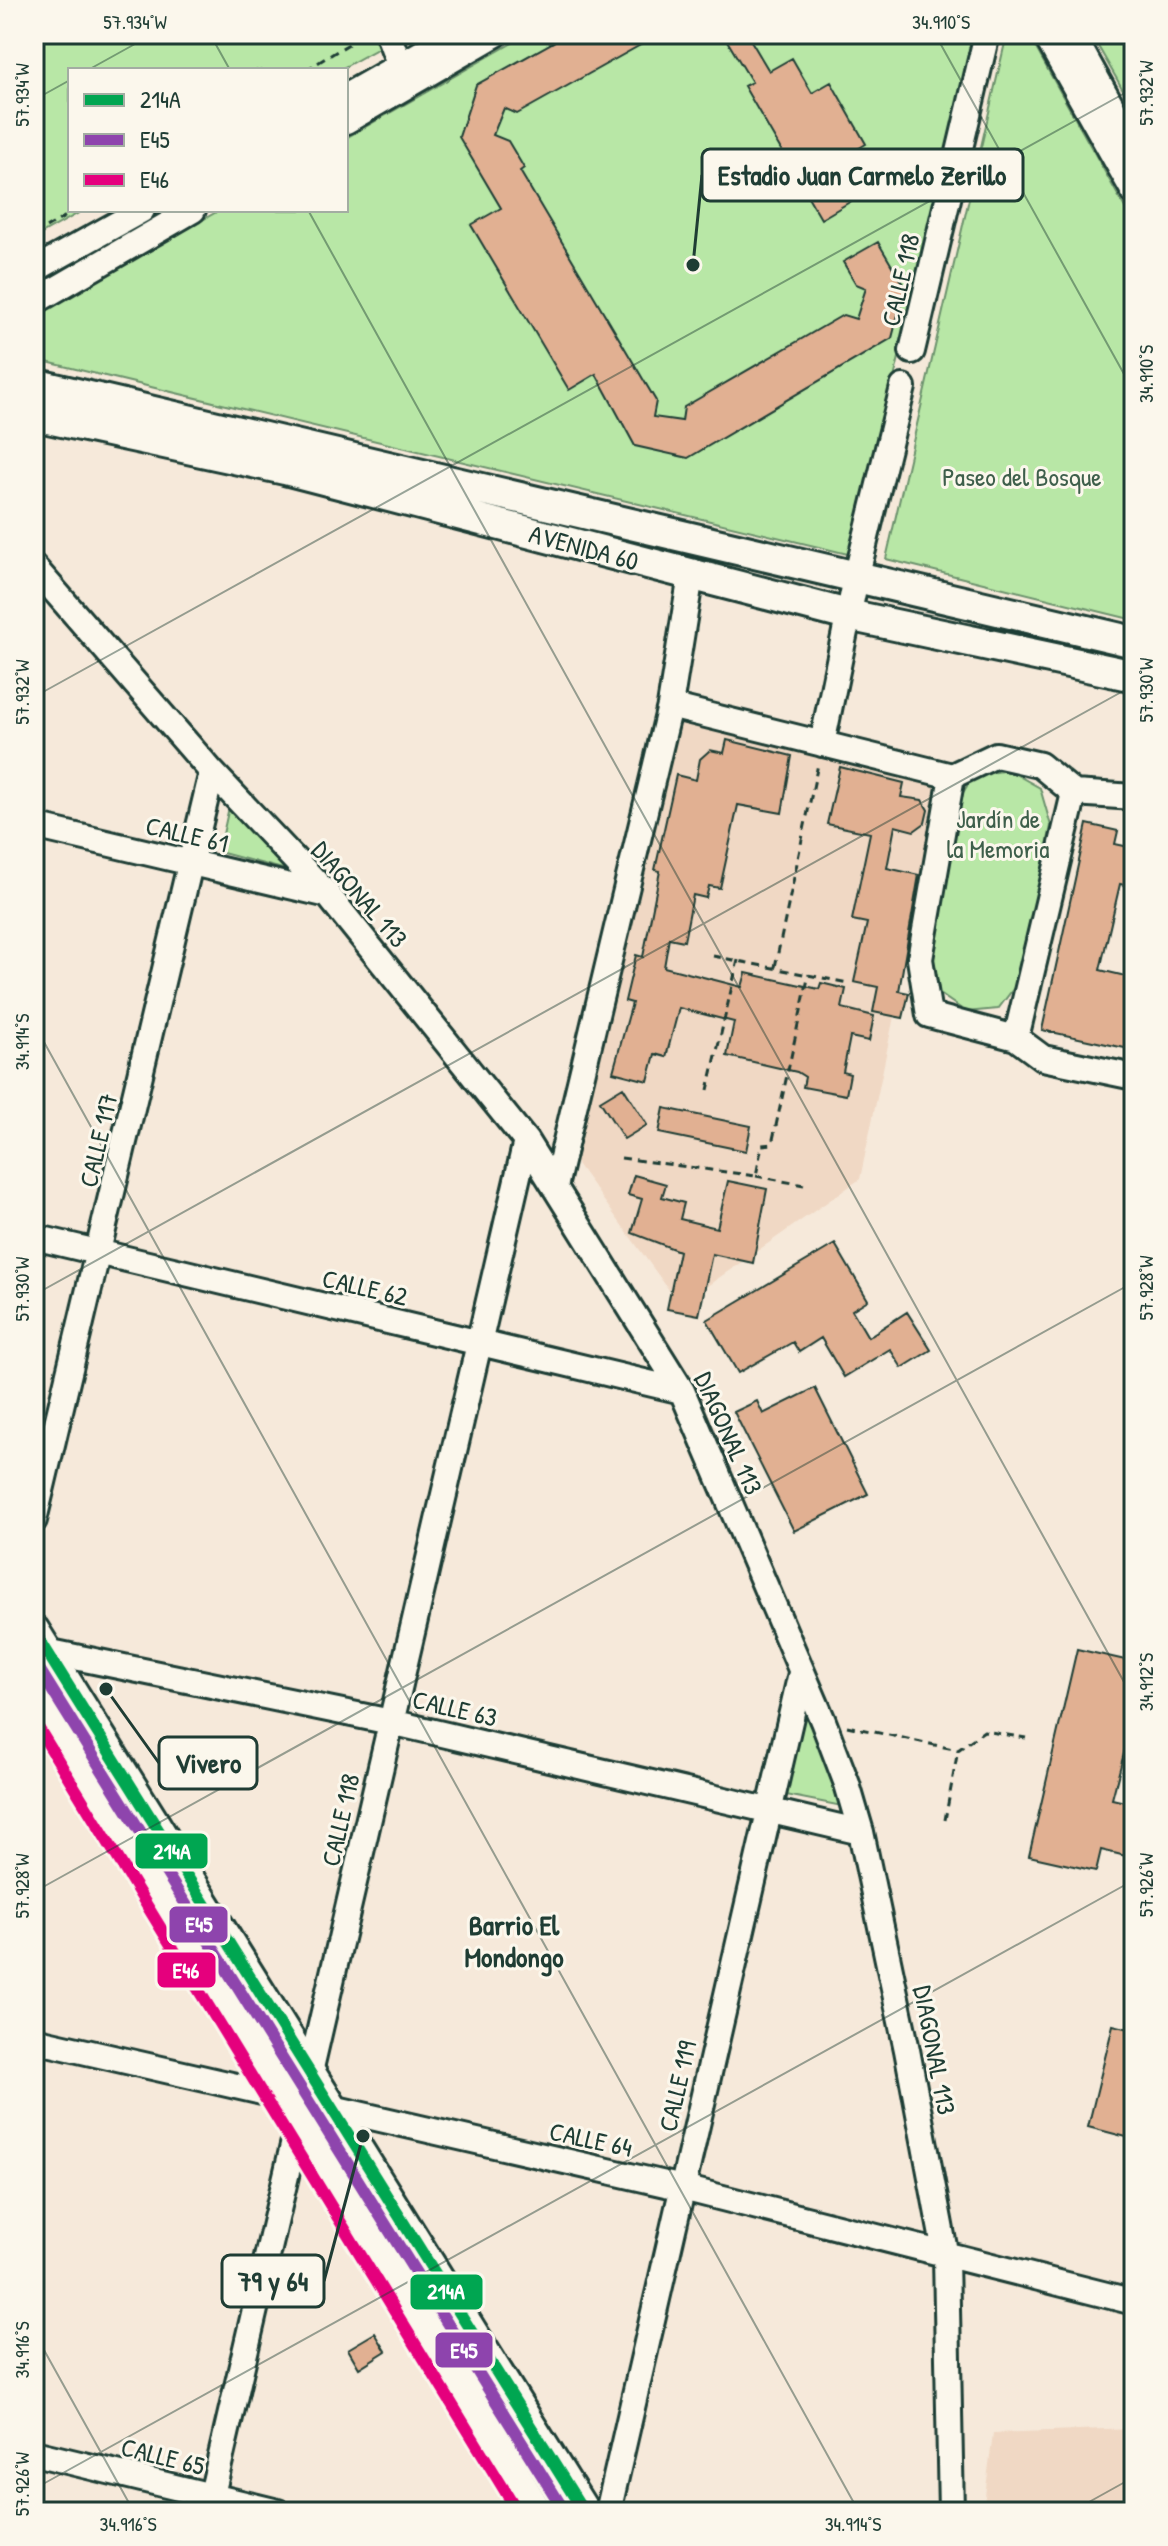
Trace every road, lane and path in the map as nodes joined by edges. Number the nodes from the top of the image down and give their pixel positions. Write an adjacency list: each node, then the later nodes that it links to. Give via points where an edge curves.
1 (365, 34): 9 (path)
2 (388, 34): 8 (street)
3 (455, 34): 8 (street)
4 (496, 34): 11 (street)
5 (987, 34): 20 (street, CALLE 118)
6 (1045, 34): 13 (street)
7 (1072, 34): 12 (street)
8 (400, 66): 10 (street)
9 (309, 68)
10 (348, 95)
11 (348, 120)
12 (1134, 146)
13 (1134, 192)
14 (73, 212): 17 (path)
15 (138, 212): 18 (street)
16 (190, 212): 19 (street)
17 (34, 235)
18 (34, 270)
19 (34, 302)
20 (912, 351)
21 (34, 384): 26 (main road, AVENIDA 60)
22 (903, 387): 26 (street)
23 (34, 415): 25 (main road, AVENIDA 60, via 285,469)
24 (34, 567): 32 (street, DIAGONAL 113)
25 (691, 575): 27 (main road, AVENIDA 60); 30 (street)
26 (856, 578): 27 (street); 28 (main road, AVENIDA 60)
27 (848, 615): 29 (main road, AVENIDA 60); 31 (street)
28 (1134, 642)
29 (1134, 676)
30 (670, 706): 31 (street); 51 (street)
31 (822, 744): 33 (street); 41 (path)
32 (212, 772): 37 (street, CALLE 117); 38 (street, DIAGONAL 113)
33 (952, 776): 34 (street, via 996,755 1040,765); 44 (street, via 920,959 929,1015)
34 (1074, 793): 35 (street); 44 (street)
35 (1134, 797)
36 (34, 826): 37 (street, CALLE 61)
37 (191, 863): 38 (street, CALLE 61); 53 (street, CALLE 117)
38 (328, 895): 47 (street, DIAGONAL 113)
39 (713, 956): 40 (path)
40 (738, 960): 41 (path); 46 (path)
41 (775, 967): 42 (path)
42 (809, 974): 43 (path); 49 (path, via 772,1144 762,1145)
43 (848, 983)
44 (1016, 1038): 45 (street, via 1043,1058)
45 (1134, 1077)
46 (708, 1090)
47 (526, 1141): 51 (street, DIAGONAL 113); 54 (street, CALLE 118)
48 (621, 1158): 49 (path)
49 (756, 1176): 50 (path)
50 (804, 1185)
51 (555, 1187): 55 (street, DIAGONAL 113)
52 (34, 1237): 53 (street, CALLE 62)
53 (100, 1253): 54 (street, CALLE 62); 56 (street, CALLE 117)
54 (479, 1343): 55 (street, CALLE 62); 61 (street, CALLE 118)
55 (682, 1391): 58 (street, DIAGONAL 113)
56 (34, 1520)
57 (38, 1644): 61 (street, CALLE 63); 68 (main road)
58 (801, 1673): 60 (street, DIAGONAL 113); 64 (street, CALLE 119)
59 (34, 1690): 69 (main road)
60 (823, 1721): 63 (path); 66 (street, DIAGONAL 113)
61 (391, 1722): 64 (street, CALLE 63); 68 (street, CALLE 118)
62 (1026, 1738): 63 (path, via 984,1731)
63 (958, 1750): 65 (path)
64 (770, 1811): 66 (street, CALLE 63); 71 (street, CALLE 119)
65 (945, 1820)
66 (861, 1832): 72 (street, DIAGONAL 113)
67 (34, 2040): 69 (street, CALLE 64)
68 (309, 2072): 69 (street, CALLE 118); 70 (main road)
69 (296, 2108): 70 (street, CALLE 64); 75 (street, CALLE 118); 77 (main road)
70 (333, 2111): 71 (street, CALLE 64); 78 (main road)
71 (683, 2188): 72 (street, CALLE 64); 79 (street, CALLE 119)
72 (946, 2257): 73 (street, CALLE 64); 80 (street, DIAGONAL 113)
73 (1134, 2302)
74 (34, 2453): 75 (street, CALLE 65)
75 (210, 2504): 76 (street, CALLE 65)
76 (278, 2512)
77 (537, 2512)
78 (584, 2512)
79 (608, 2512)
80 (951, 2512)

